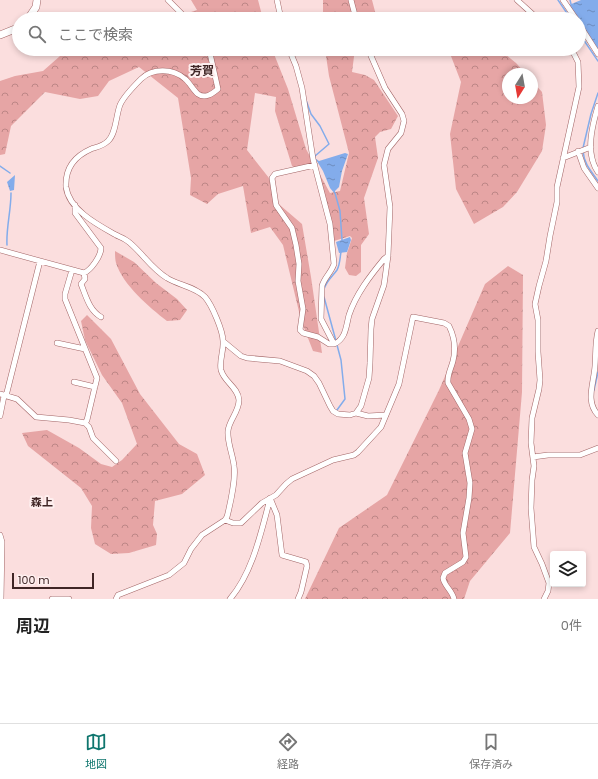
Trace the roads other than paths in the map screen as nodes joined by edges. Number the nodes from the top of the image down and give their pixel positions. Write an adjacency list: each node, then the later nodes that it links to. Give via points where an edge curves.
1 (37, 0): 7 (main road)
2 (168, 0): 8 (street)
3 (277, 0): 9 (street)
4 (351, 0): 10 (street)
5 (517, 0): 11 (street)
6 (564, 0): 12 (street)
7 (33, 12)
8 (180, 12)
9 (280, 12)
10 (354, 12)
11 (530, 12)
12 (572, 12)
13 (12, 30): 14 (main road)
14 (0, 35)
15 (586, 35): 16 (street)
16 (598, 54)
17 (211, 56): 28 (street, via 218,89 206,96 198,94 180,75 163,71 153,72 141,79 121,103 110,140 81,153 70,165 66,187)
18 (292, 56): 25 (street, via 301,84)
19 (371, 56): 30 (street, via 385,88 404,121 401,133 388,149 384,166 390,207)
20 (575, 56): 24 (street, via 578,62 579,87)
21 (598, 106): 22 (street)
22 (588, 148): 23 (street); 26 (street)
23 (579, 151): 24 (street); 27 (street, via 584,168)
24 (563, 158): 49 (street, via 546,261 535,304 540,380 532,418)
25 (315, 165): 38 (street, via 330,224 334,264 322,286 321,319); 38 (street, via 275,174 272,178 276,205 292,228 296,245 303,310 300,330)
26 (598, 172)
27 (598, 188)
28 (75, 205): 33 (street, via 75,213 101,248 89,271); 36 (street, via 89,218 128,242 157,271 204,296)
29 (0, 250): 31 (street)
30 (388, 256): 38 (street, via 362,288 349,314 345,332 341,340); 43 (street, via 384,285 372,319 369,378 361,406)
31 (40, 261): 32 (street); 42 (street)
32 (72, 270): 33 (street); 39 (street, via 65,299)
33 (84, 274): 34 (street, via 85,279 81,284 86,297)
34 (101, 317)
35 (598, 331): 45 (street, via 591,399)
36 (224, 342): 43 (street, via 241,356 280,361 307,371 319,383 333,411 344,416); 52 (street, via 220,357 221,372 238,394 239,400 228,430 235,470)
37 (57, 343): 39 (street)
38 (334, 344)
39 (85, 349): 41 (street, via 97,378)
40 (74, 382): 41 (street)
41 (95, 387): 47 (street)
42 (4, 395): 46 (street); 47 (street, via 17,399 36,417)
43 (356, 413): 44 (street, via 368,416)
44 (386, 415): 51 (street, via 375,435 354,455 334,460 292,479); 60 (street, via 399,384 413,317 449,326 454,343 448,383 469,418 472,429 465,453 470,483 463,533 466,556 463,562 445,573 442,578)
45 (598, 415)
46 (0, 416)
47 (85, 423): 50 (street, via 90,427 93,438)
48 (598, 448): 49 (street, via 580,454)
49 (533, 458): 61 (street, via 533,542 549,583)
50 (116, 461)
51 (270, 498): 52 (street, via 262,502 240,523); 58 (street, via 248,570); 59 (street, via 276,515 282,555 306,562)
52 (224, 520): 57 (street, via 202,535 184,563 169,575 118,595)
53 (0, 535): 54 (street)
54 (1, 599)
55 (52, 599): 56 (street)
56 (69, 599)
57 (116, 599)
58 (230, 599)
59 (298, 599)
60 (454, 599)
61 (544, 599)

